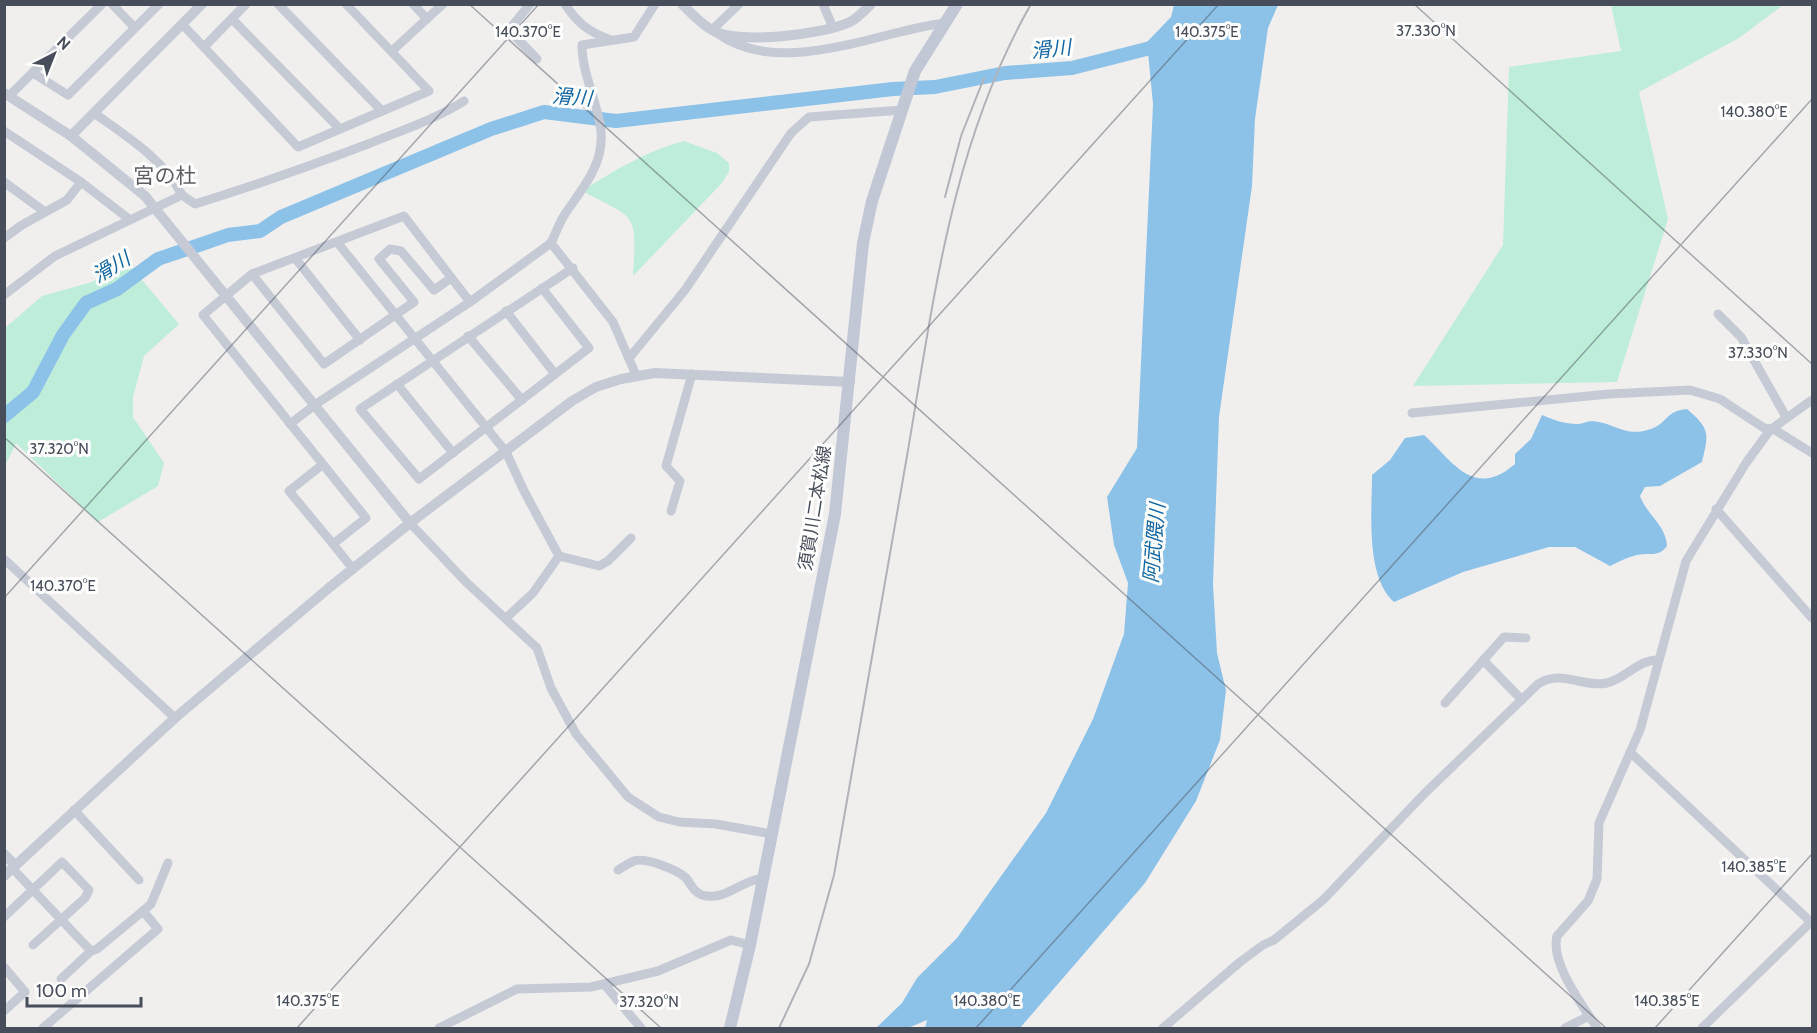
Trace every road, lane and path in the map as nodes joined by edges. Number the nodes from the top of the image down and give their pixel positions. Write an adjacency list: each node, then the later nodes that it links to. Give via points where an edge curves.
1 (102, 4): 29 (street)
2 (111, 4): 22 (street)
3 (159, 4): 22 (street)
4 (202, 4): 21 (street)
5 (246, 4): 18 (street)
6 (278, 4): 33 (street)
7 (346, 4): 27 (street)
8 (413, 4): 19 (street)
9 (443, 4): 19 (street)
10 (530, 4): 28 (street, via 509,30)
11 (565, 4): 25 (street, via 578,24)
12 (655, 4): 25 (street, via 634,37)
13 (682, 4): 24 (street)
14 (739, 4): 24 (street)
15 (823, 4): 23 (street)
16 (871, 4): 23 (street, via 851,22)
17 (957, 4): 20 (main road, 須賀川二本松線)
18 (232, 19): 26 (street); 35 (street)
19 (427, 19): 27 (street)
20 (944, 23): 24 (street, via 849,45 770,53 730,43); 32 (main road, 須賀川二本松線, via 915,71)
21 (182, 24): 26 (street); 34 (street)
22 (135, 28): 29 (street, via 68,95)
23 (833, 28): 24 (street, via 794,36)
24 (713, 31)
25 (612, 40): 46 (street, via 582,45 600,125 600,148 597,165)
26 (204, 47): 35 (street, via 298,147)
27 (392, 51): 33 (street, via 429,91)
28 (537, 59)
29 (33, 73): 30 (street)
30 (7, 95): 37 (street)
31 (464, 101): 40 (street, via 398,132 269,181 195,204)
32 (903, 108): 61 (street, via 809,117 802,122 685,290); 66 (main road, 須賀川二本松線, via 872,201 863,243)
33 (382, 111): 35 (street)
34 (94, 113): 37 (street); 40 (street, via 143,148 166,171)
35 (340, 129)
36 (4, 131): 39 (street)
37 (71, 136): 41 (street)
38 (4, 182): 42 (street)
39 (81, 182): 42 (street, via 67,200); 43 (street)
40 (182, 195): 41 (street)
41 (155, 208): 43 (street); 53 (street)
42 (45, 212): 44 (street)
43 (129, 219): 52 (street, via 55,256)
44 (5, 237)
45 (338, 242): 47 (street); 50 (street, via 404,216); 57 (street)
46 (551, 243): 48 (street); 54 (street)
47 (295, 258): 49 (street); 60 (street)
48 (573, 268): 51 (street); 61 (street, via 613,322)
49 (252, 274): 53 (street); 60 (street, via 324,364)
50 (452, 278): 54 (street); 57 (street, via 434,290 401,250 390,249 379,259 414,302)
51 (542, 288): 55 (street); 63 (street, via 589,348)
52 (6, 291)
53 (228, 295): 70 (street); 73 (street, via 203,315)
54 (470, 302): 59 (street)
55 (506, 311): 58 (street); 63 (street)
56 (1718, 314): 72 (street, via 1741,337)
57 (396, 316): 59 (street); 60 (street)
58 (468, 336): 62 (street); 68 (street)
59 (414, 338): 62 (street); 70 (street)
60 (360, 340)
61 (630, 357): 65 (street)
62 (432, 360): 67 (street); 74 (street)
63 (555, 374): 68 (street)
64 (693, 374): 65 (street); 66 (street); 81 (street, via 666,466 680,481)
65 (636, 375): 76 (street, via 596,387 572,401)
66 (850, 382): 98 (main road, 須賀川二本松線, via 835,514)
67 (397, 384): 77 (street); 77 (street, via 360,409 419,479)
68 (522, 400): 74 (street)
69 (1812, 400): 72 (street)
70 (316, 404): 73 (street); 82 (street)
71 (1412, 413): 75 (street, via 1690,390 1720,399)
72 (1786, 417): 75 (street)
73 (290, 424): 79 (street)
74 (486, 428): 76 (street); 77 (street)
75 (1770, 430): 78 (street); 80 (street)
76 (506, 452): 82 (street); 85 (street)
77 (453, 453)
78 (1812, 453)
79 (322, 465): 84 (street, via 366,518); 84 (street, via 289,490)
80 (1716, 509): 89 (street); 92 (street, via 1682,569)
81 (671, 511)
82 (410, 522): 87 (street); 88 (street)
83 (631, 538): 85 (street, via 599,566)
84 (333, 544): 87 (street)
85 (559, 556): 88 (street, via 533,593)
86 (4, 559): 95 (street)
87 (353, 569): 95 (street)
88 (506, 618): 98 (street, via 537,648 551,688 576,734 628,797 659,817)
89 (1812, 618)
90 (1526, 638): 91 (street, via 1506,636)
91 (1484, 660): 93 (street); 94 (street)
92 (1658, 660): 93 (street, via 1645,661 1605,683 1547,679); 96 (street, via 1640,730)
93 (1522, 700): 122 (street, via 1424,794 1323,900 1240,962)
94 (1445, 703)
95 (175, 718): 97 (street)
96 (1630, 752): 109 (street); 117 (street, via 1599,823 1597,879 1592,893 1555,942 1558,960)
97 (74, 810): 101 (street); 104 (street)
98 (772, 834): 103 (main road, 須賀川二本松線)
99 (4, 854): 101 (street)
100 (168, 863): 106 (street, via 151,904)
101 (11, 870): 105 (street)
102 (618, 870): 103 (street, via 636,860 669,866 701,895 721,896 753,879)
103 (763, 878): 111 (main road, 須賀川二本松線)
104 (139, 880)
105 (33, 890): 107 (street); 108 (street); 108 (street, via 62,862 89,890)
106 (143, 911): 112 (street); 118 (street, via 159,929)
107 (4, 917)
108 (62, 920): 110 (street); 112 (street)
109 (1812, 922): 125 (street)
110 (33, 945)
111 (750, 945): 115 (street, via 731,940 658,971); 121 (main road, 須賀川二本松線)
112 (91, 951): 114 (street)
113 (4, 968): 116 (street, via 25,992)
114 (61, 979)
115 (604, 984): 119 (street, via 518,989); 120 (street)
116 (4, 1011)
117 (1589, 1016): 123 (street); 124 (street)
118 (43, 1029)
119 (439, 1029)
120 (641, 1029)
121 (730, 1029)
122 (1163, 1029)
123 (1565, 1029)
124 (1597, 1029)
125 (1702, 1029)

